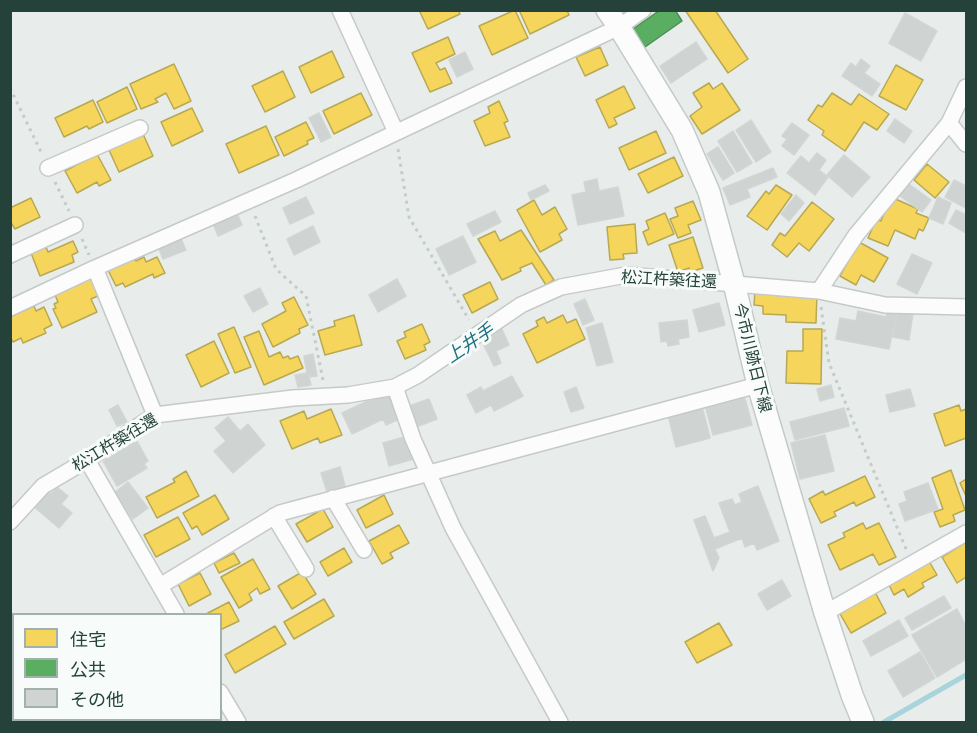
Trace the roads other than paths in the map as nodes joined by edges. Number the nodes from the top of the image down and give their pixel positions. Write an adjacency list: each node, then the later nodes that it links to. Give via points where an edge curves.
1 (340, 10): 7 (street)
2 (643, 10): 3 (street)
3 (613, 19): 7 (street); 13 (street, 今市川跡日下線, via 682,130 709,192)
4 (966, 87): 5 (street)
5 (949, 123): 8 (street); 14 (street, via 856,235)
6 (140, 128): 9 (street)
7 (396, 132): 12 (street)
8 (966, 144)
9 (48, 168)
10 (75, 225): 11 (street)
11 (10, 255)
12 (95, 268): 16 (street); 19 (street)
13 (734, 283): 14 (street, 松江杵築往還); 17 (street, 今市川跡日下線); 18 (street, 松江杵築往還, via 626,275 561,287 521,305)
14 (819, 291): 15 (street, 松江杵築往還, via 885,305)
15 (966, 307)
16 (10, 308)
17 (758, 385): 21 (street); 30 (street, 今市川跡日下線)
18 (395, 387): 19 (street, 松江杵築往還); 21 (street)
19 (155, 415): 20 (street, 松江杵築往還)
20 (87, 460): 24 (street, 松江杵築往還, via 44,486); 28 (street)
21 (428, 472): 22 (street); 33 (street, via 453,528)
22 (333, 498): 23 (street); 26 (street)
23 (274, 516): 27 (street); 28 (street)
24 (10, 522)
25 (966, 533): 30 (street)
26 (364, 550)
27 (306, 569)
28 (160, 586): 29 (street)
29 (175, 613)
30 (825, 613): 34 (street, 今市川跡日下線)
31 (222, 695): 32 (street)
32 (238, 723)
33 (560, 723)
34 (863, 723)

